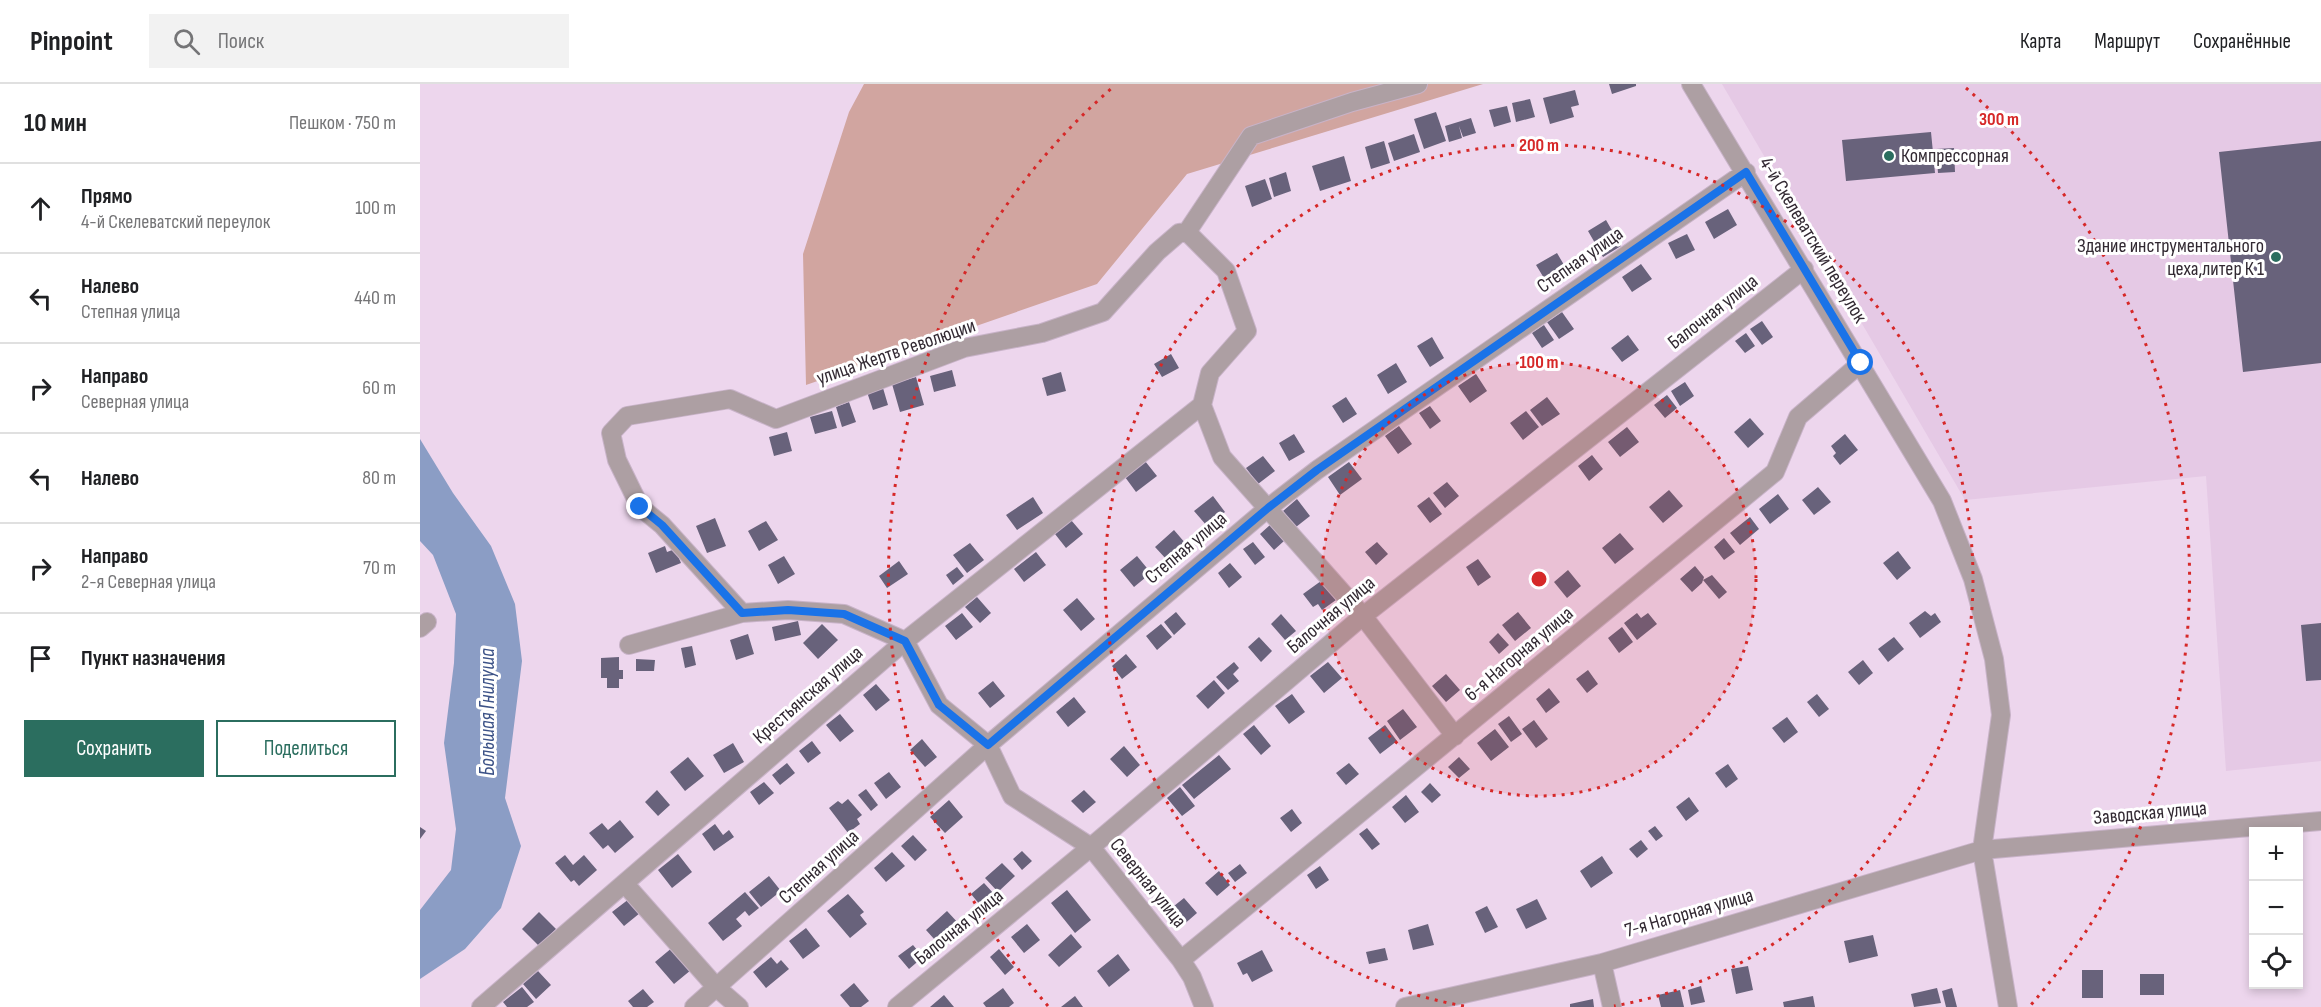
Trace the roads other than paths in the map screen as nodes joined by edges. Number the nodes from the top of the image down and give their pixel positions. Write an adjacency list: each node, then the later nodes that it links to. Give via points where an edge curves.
1 (1418, 84): 4 (street, via 1251,136)
2 (1691, 84): 3 (street, 4-й Скелеватский переулок)
3 (1746, 172): 5 (street, 4-й Скелеватский переулок); 8 (street, Степная улица)
4 (1186, 232): 7 (street, via 1226,270 1247,331 1210,373); 9 (street, улица Жертв Революции, via 1179,233 1157,252 1103,312 1042,333 964,348 776,419 730,399 627,416 611,433 617,460 640,507 662,525)
5 (1804, 269): 6 (street, 4-й Скелеватский переулок); 10 (street, Балочная улица)
6 (1861, 363): 13 (street, 6-я Нагорная улица, via 1798,417 1774,472); 17 (street, 4-й Скелеватский переулок, via 1942,501 1973,579 1994,659 2001,715)
7 (1202, 405): 8 (street, via 1222,456); 11 (street, Крестьянская улица)
8 (1268, 508): 10 (street); 14 (street, Степная улица)
9 (742, 613): 11 (street, via 788,610 844,614); 12 (street)
10 (1363, 616): 13 (street); 16 (street, Балочная улица)
11 (905, 641): 14 (street, Северная улица, via 939,705); 18 (street, Крестьянская улица)
12 (629, 645)
13 (1455, 736): 19 (street, 6-я Нагорная улица)
14 (988, 745): 16 (street, Северная улица, via 1012,796); 21 (street, Степная улица)
15 (2321, 821): 17 (street, Заводская улица)
16 (1091, 847): 19 (street, Северная улица); 25 (street, Балочная улица)
17 (1982, 850): 20 (street, 7-я Нагорная улица); 29 (street, 4-й Скелеватский переулок)
18 (625, 884): 21 (street); 22 (street, Крестьянская улица)
19 (1181, 960): 26 (street, Северная улица)
20 (1602, 963): 27 (street, 7-я Нагорная улица); 28 (street)
21 (717, 988): 23 (street, Степная улица); 24 (street)
22 (481, 1007)
23 (694, 1007)
24 (739, 1007)
25 (897, 1007)
26 (1204, 1007)
27 (1405, 1007)
28 (1612, 1007)
29 (2008, 1007)

